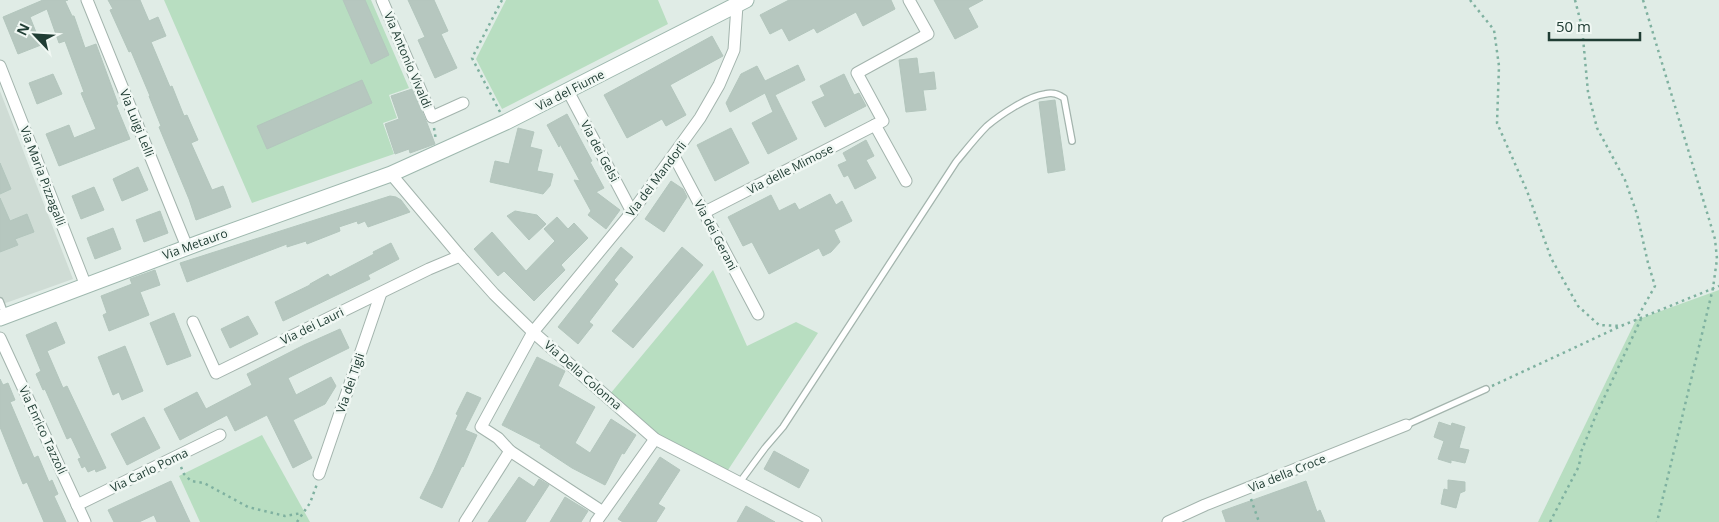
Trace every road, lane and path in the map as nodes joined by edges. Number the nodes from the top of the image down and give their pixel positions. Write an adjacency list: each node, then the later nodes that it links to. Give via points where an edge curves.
1 (87, 0): 22 (street, Via Luigi Lelli)
2 (382, 0): 12 (street, Via Antonio Vivaldi)
3 (502, 0): 13 (path, via 472,58)
4 (909, 0): 14 (street, via 928,34 858,74 883,121)
5 (1470, 0): 34 (path, via 1494,30 1500,66 1498,123 1551,258 1578,306 1599,325)
6 (1575, 0): 32 (path, via 1582,27 1588,92 1597,128 1625,180 1655,286)
7 (1643, 0): 26 (path, via 1715,239 1717,266)
8 (741, 2): 10 (street, Via del Fiume); 17 (street, Via dei Mandorli, via 734,50 719,85)
9 (0, 66): 24 (street, Via Maria Pizzagalli)
10 (568, 91): 13 (street, Via del Fiume); 20 (street, Via dei Gelsi)
11 (463, 103): 12 (street, Via Antonio Vivaldi)
12 (432, 117): 16 (path)
13 (506, 122): 18 (street, Via del Fiume)
14 (875, 125): 19 (street); 21 (street, Via delle Mimose)
15 (1072, 141): 44 (lane, via 1064,98 1056,93 1031,98 988,126 956,162 783,427)
16 (437, 146)
17 (674, 156): 20 (street, Via dei Mandorli); 21 (street, Via dei Gerani)
18 (391, 174): 22 (street, Via Metauro); 23 (street, Via Della Colonna)
19 (906, 181)
20 (632, 212): 35 (street, Via dei Mandorli)
21 (705, 212): 29 (street, Via dei Gerani)
22 (187, 247): 24 (street, Via Metauro)
23 (460, 256): 27 (street, Via dei Lauri); 35 (street, Via Della Colonna)
24 (86, 286): 30 (street, Via Metauro)
25 (1719, 286): 26 (path)
26 (1713, 288): 31 (path); 56 (path)
27 (381, 293): 33 (street, Via dei Lauri, via 216,373); 43 (street, Via dei Tigli)
28 (0, 300): 30 (lane)
29 (758, 314)
30 (3, 317)
31 (1642, 318): 32 (path); 55 (path, via 1596,415 1578,466)
32 (1636, 320): 34 (path)
33 (193, 322)
34 (1621, 326): 37 (path)
35 (534, 332): 40 (street, Via Della Colonna); 41 (street, Via dei Mandorli, via 481,427)
36 (0, 338): 46 (street, Via Enrico Tazzoli)
37 (1486, 389): 38 (lane)
38 (1406, 425): 45 (street, Via della Croce)
39 (220, 435): 42 (street, Via Carlo Poma)
40 (655, 439): 44 (street, Via Della Colonna); 48 (street)
41 (510, 451): 48 (street); 51 (street)
42 (176, 457): 46 (street, Via Carlo Poma); 47 (path, via 190,480 248,507 285,516)
43 (319, 474): 47 (path, via 310,503)
44 (740, 482): 52 (street, Via Della Colonna)
45 (1247, 489): 53 (street, Via della Croce); 54 (path)
46 (77, 505): 49 (street, Via Enrico Tazzoli)
47 (302, 513): 50 (path)
48 (600, 517)
49 (85, 522)
50 (297, 522)
51 (465, 522)
52 (816, 522)
53 (1168, 522)
54 (1259, 522)
55 (1550, 522)
56 (1656, 522)

